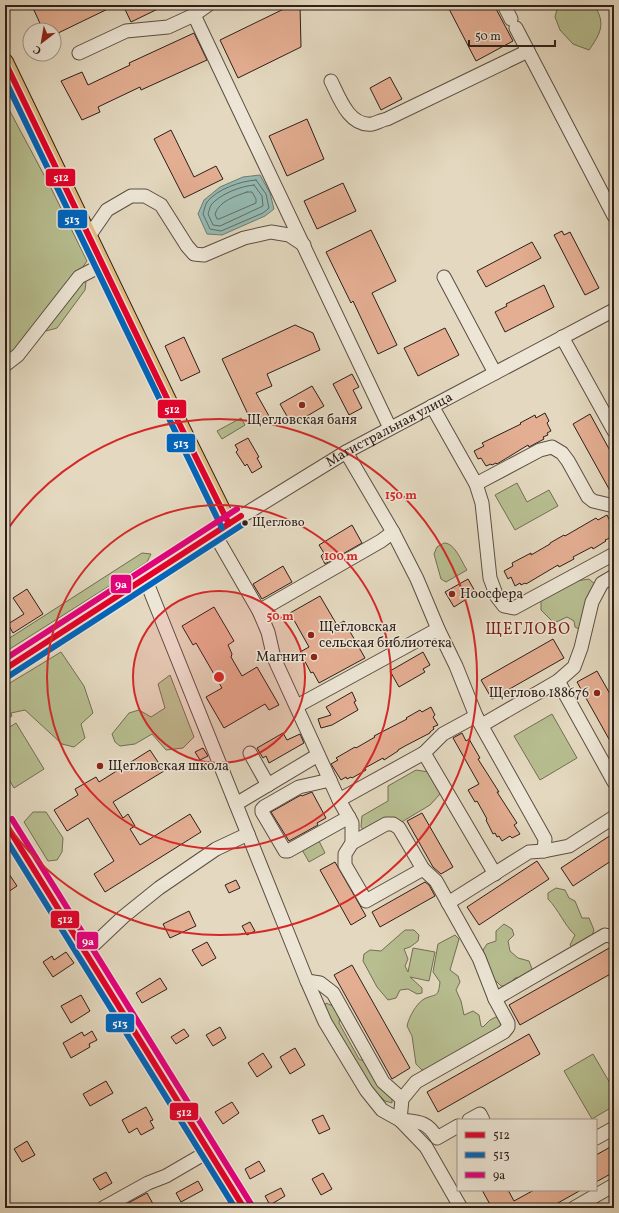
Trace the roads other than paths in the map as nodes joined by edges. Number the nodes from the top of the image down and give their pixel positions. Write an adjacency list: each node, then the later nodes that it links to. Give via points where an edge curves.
1 (208, 5): 3 (street)
2 (504, 5): 4 (street)
3 (194, 15): 5 (street, via 168,26 126,31); 10 (street)
4 (528, 51): 7 (street, via 371,124 357,121 347,111); 8 (street)
5 (79, 53)
6 (5, 62): 9 (main road)
7 (331, 82)
8 (614, 216)
9 (89, 236): 10 (street, via 107,210 131,196 146,196 162,205 194,254 204,255 244,238 271,232 289,235); 11 (main road)
10 (304, 245): 19 (street)
11 (102, 265): 15 (street, via 78,276 18,355); 23 (main road)
12 (444, 277): 16 (street)
13 (614, 310): 14 (street, Магистральная улица)
14 (562, 337): 16 (street, Магистральная улица); 18 (street)
15 (5, 365)
16 (495, 373): 17 (street, Магистральная улица)
17 (432, 406): 19 (street, Магистральная улица); 21 (street)
18 (613, 425)
19 (390, 428): 20 (street, Магистральная улица)
20 (346, 452): 23 (street, Магистральная улица); 24 (street)
21 (476, 484): 22 (street, via 540,450 552,447 562,453 568,461 588,497); 26 (street, via 482,503 490,578 497,597 504,606 514,608)
22 (614, 506)
23 (229, 524): 25 (main road, Магистральная улица)
24 (393, 532): 29 (street); 30 (street)
25 (214, 533): 28 (main road, Магистральная улица); 29 (street)
26 (614, 554)
27 (614, 576): 32 (street, via 602,583 592,602 574,667)
28 (145, 578): 31 (main road, Магистральная улица); 42 (street)
29 (259, 611): 33 (street, via 268,632 274,658)
30 (438, 629): 33 (street); 34 (street)
31 (5, 669)
32 (558, 681): 34 (street); 39 (street)
33 (297, 706): 37 (street)
34 (479, 721): 36 (street, via 443,734); 48 (street, via 545,839)
35 (250, 753): 40 (street)
36 (424, 753): 41 (street); 50 (street)
37 (318, 755): 38 (street); 40 (street)
38 (330, 780): 41 (street); 43 (street, via 299,787 264,807 262,812 285,851)
39 (614, 782)
40 (268, 785): 42 (street)
41 (339, 800): 43 (street)
42 (236, 804): 46 (street)
43 (349, 817): 47 (street, via 352,823)
44 (614, 817): 48 (street, via 569,846)
45 (5, 823): 53 (main road)
46 (248, 834): 53 (street, via 216,849 159,888 122,917); 54 (street)
47 (352, 843): 49 (street, via 386,824 393,824 399,828); 49 (street, via 345,854 345,865 366,901)
48 (544, 852): 50 (street, via 529,852)
49 (423, 869): 51 (street, via 436,881)
50 (495, 874): 51 (street)
51 (448, 903): 55 (street, via 479,958)
52 (614, 937): 55 (street, via 605,935)
53 (85, 953): 63 (main road)
54 (307, 981): 56 (street, via 320,983 333,993 382,1082); 59 (street, via 325,1022 366,1090 382,1110)
55 (495, 999): 56 (street, via 508,1023 504,1032 416,1082)
56 (402, 1099): 59 (street)
57 (471, 1119): 58 (street, via 480,1114)
58 (482, 1119)
59 (400, 1120): 60 (street, via 422,1122 431,1128 437,1138); 67 (street, via 426,1147)
60 (457, 1127)
61 (614, 1128): 62 (street)
62 (597, 1137)
63 (209, 1151): 65 (street); 66 (main road)
64 (614, 1185): 68 (street)
65 (103, 1208)
66 (244, 1208)
67 (461, 1208)
68 (574, 1208)

